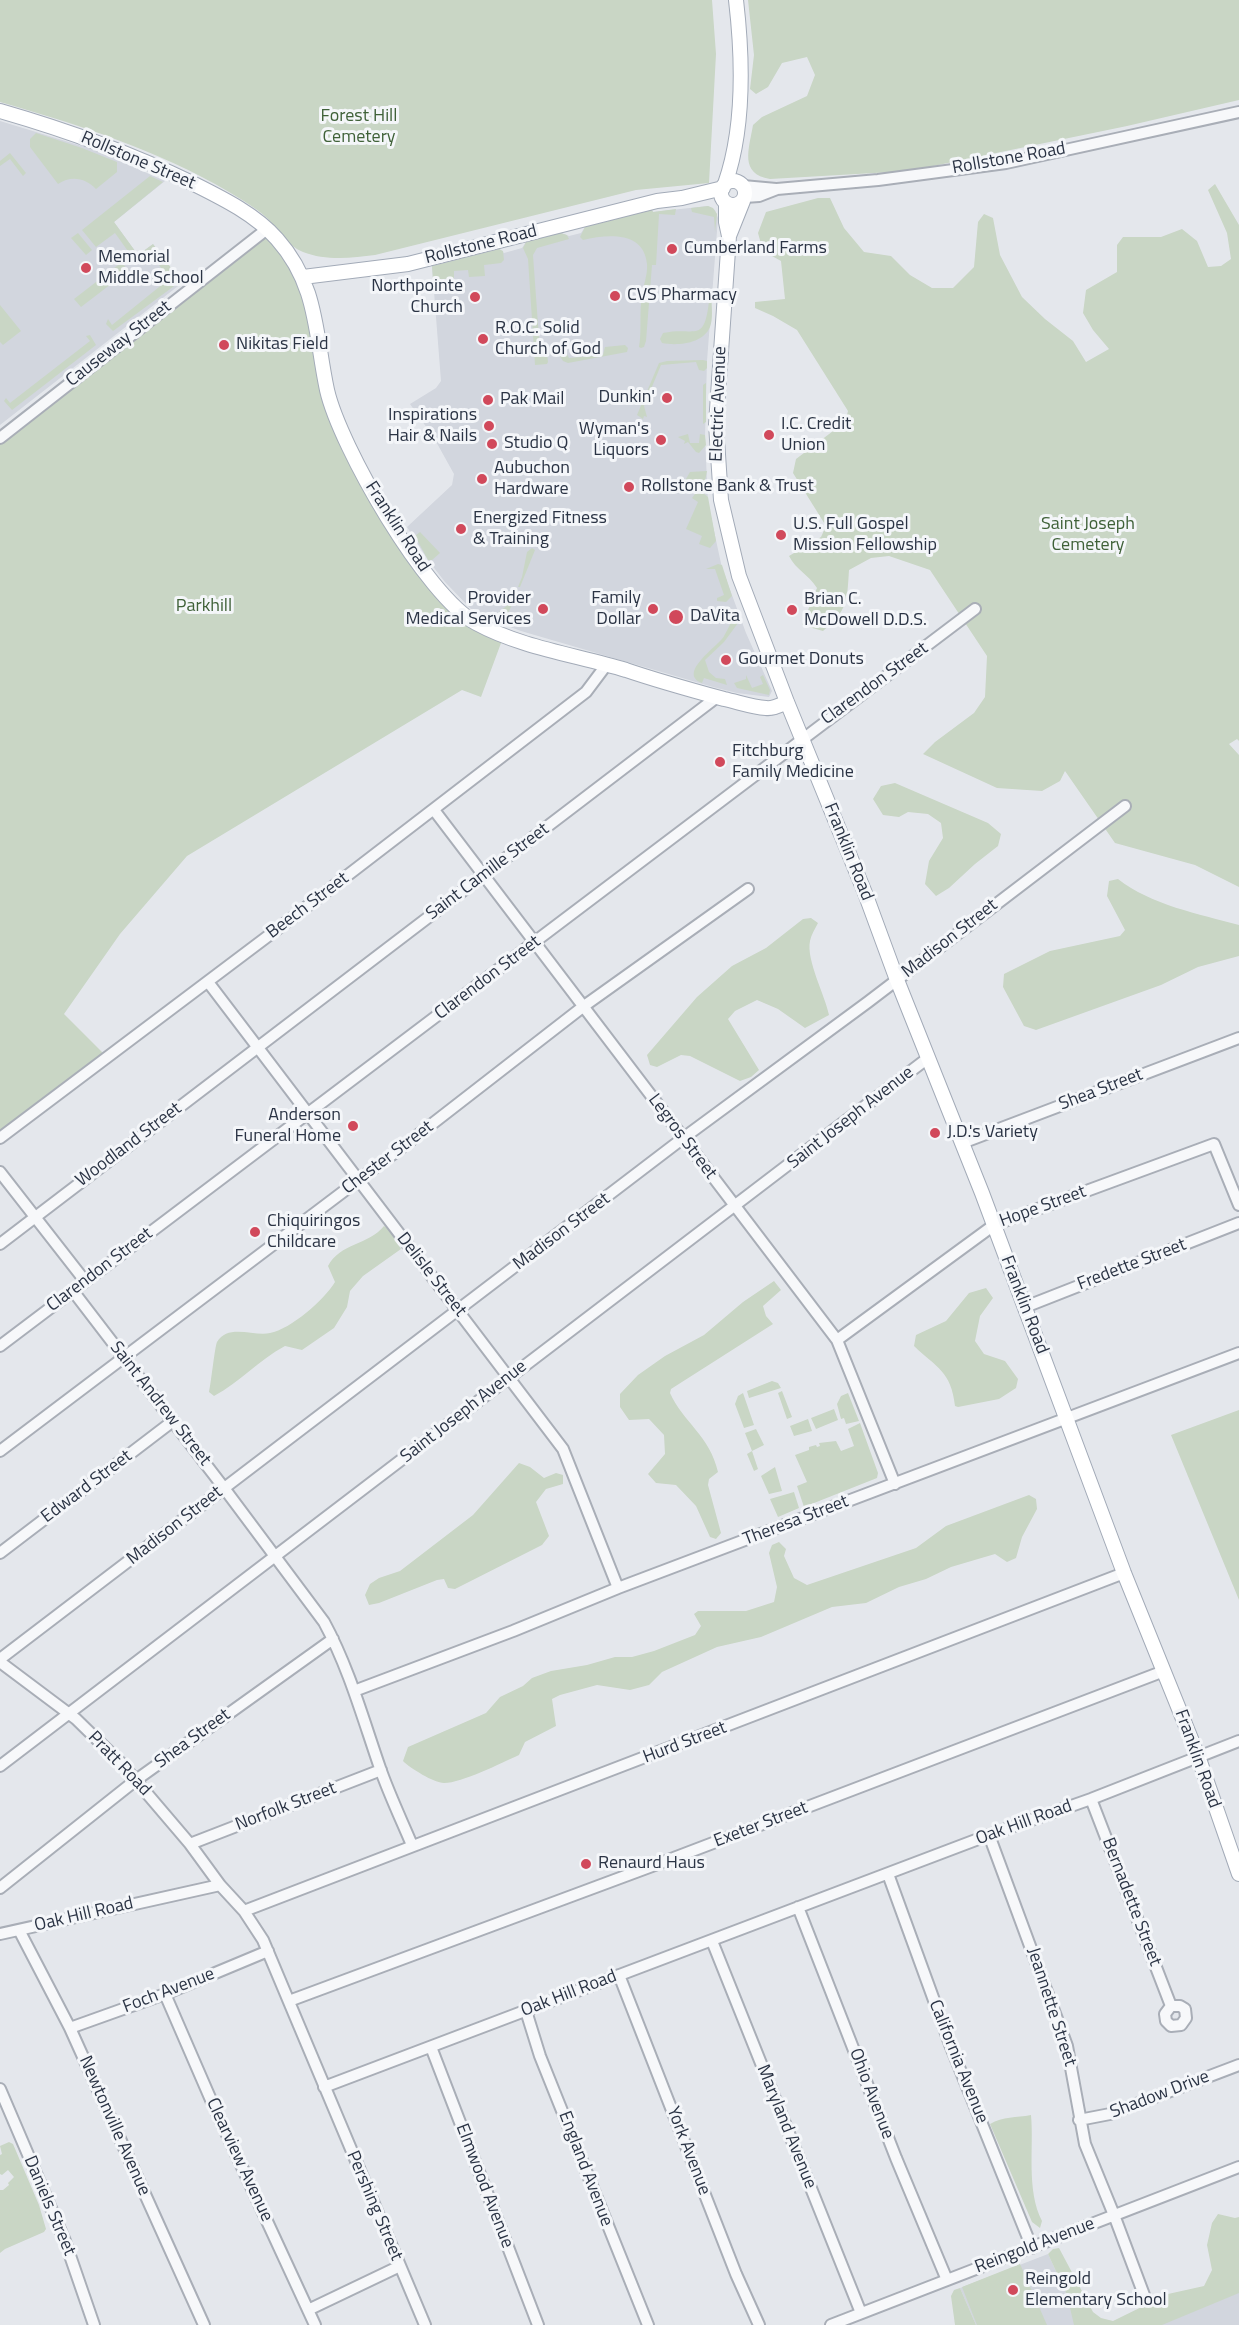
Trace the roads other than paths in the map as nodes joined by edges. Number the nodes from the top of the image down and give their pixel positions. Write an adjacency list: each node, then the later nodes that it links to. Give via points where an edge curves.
1 (736, 0): 4 (main road, Electric Avenue, via 740,58)
2 (0, 111): 7 (main road, Rollstone Street, via 80,135 147,162 228,202)
3 (1239, 111): 5 (street, Rollstone Road, via 1006,163 777,189 759,196)
4 (736, 148): 5 (main road, Electric Avenue); 6 (main road, Electric Avenue)
5 (743, 192): 6 (main road, via 733,205); 6 (main road, via 732,181); 8 (main road, Electric Avenue)
6 (724, 194): 8 (main road, Electric Avenue); 9 (main road, Rollstone Road, via 647,203 408,264)
7 (267, 229): 9 (main road); 10 (street, Causeway Street)
8 (729, 236): 14 (main road, Electric Avenue, via 716,424 721,500 739,576)
9 (303, 277): 12 (main road, Franklin Road, via 314,309 324,375 338,426 377,499 436,587 464,616 479,625)
10 (0, 438)
11 (975, 609): 15 (street, Clarendon Street)
12 (607, 664): 13 (main road, Franklin Road); 17 (street, Beech Street, via 585,692)
13 (717, 697): 14 (main road, Franklin Road, via 769,709); 18 (street, Saint Camille Street)
14 (787, 702): 15 (main road, Electric Avenue)
15 (802, 738): 20 (street, Clarendon Street); 21 (main road, Franklin Road)
16 (1125, 806): 21 (street, Madison Street)
17 (434, 810): 18 (street, Legros Street); 22 (street, Beech Street)
18 (484, 875): 20 (street, Legros Street); 25 (street, Saint Camille Street)
19 (748, 889): 23 (street, Chester Street)
20 (534, 942): 23 (street, Legros Street); 27 (street, Clarendon Street)
21 (897, 980): 26 (main road, Franklin Road); 29 (street, Madison Street)
22 (208, 982): 25 (street, Delisle Street); 28 (street, Beech Street)
23 (584, 1006): 29 (street, Legros Street); 32 (street, Chester Street)
24 (1239, 1038): 30 (street, Shea Street)
25 (259, 1047): 27 (street, Delisle Street); 35 (street, Woodland Street)
26 (928, 1058): 30 (main road, Franklin Road); 34 (street, Saint Joseph Avenue)
27 (309, 1114): 32 (street, Delisle Street); 39 (street, Clarendon Street)
28 (0, 1138)
29 (682, 1139): 34 (street, Legros Street); 42 (street, Madison Street)
30 (962, 1143): 37 (main road, Franklin Road)
31 (0, 1172): 35 (street)
32 (358, 1181): 42 (street, Delisle Street); 46 (street, Chester Street)
33 (1239, 1205): 37 (street, Hope Street, via 1214,1144)
34 (736, 1207): 43 (street, Legros Street); 47 (street, Saint Joseph Avenue)
35 (34, 1218): 38 (street, Woodland Street); 39 (street)
36 (1239, 1223): 41 (street, Fredette Street)
37 (994, 1225): 41 (main road, Franklin Road); 43 (street, Hope Street)
38 (0, 1244)
39 (86, 1281): 40 (street, Clarendon Street)
40 (73, 1291): 44 (street, Clarendon Street); 46 (street, Saint Andrew Street)
41 (1025, 1307): 48 (main road, Franklin Road)
42 (458, 1310): 47 (street, Delisle Street); 52 (street, Madison Street)
43 (837, 1340): 51 (street, Legros Street)
44 (0, 1346)
45 (1239, 1353): 48 (street, Theresa Street)
46 (124, 1357): 49 (street, Saint Andrew Street); 50 (street, Chester Street)
47 (508, 1377): 54 (street, Saint Joseph Avenue); 56 (street, Delisle Street, via 563,1449)
48 (1067, 1419): 51 (street, Theresa Street); 55 (main road, Franklin Road)
49 (173, 1421): 52 (street, Saint Andrew Street); 53 (street, Edward Street)
50 (0, 1451)
51 (896, 1484): 56 (street, Theresa Street)
52 (224, 1488): 54 (street, Saint Andrew Street); 58 (street, Madison Street)
53 (0, 1553)
54 (276, 1557): 57 (street, Saint Andrew Street); 61 (street, Saint Joseph Avenue)
55 (1124, 1573): 59 (main road, Franklin Road); 70 (street, Hurd Street)
56 (618, 1588): 60 (street, Theresa Street)
57 (333, 1639): 60 (street, Saint Andrew Street); 66 (street, Shea Street)
58 (0, 1661): 61 (street, Pratt Road)
59 (1164, 1671): 63 (main road, Franklin Road); 83 (street, Exeter Street)
60 (354, 1690): 65 (street, Saint Andrew Street)
61 (68, 1714): 64 (street, Saint Joseph Avenue); 66 (street, Pratt Road)
62 (1239, 1741): 63 (street, Oak Hill Road)
63 (1198, 1756): 67 (street, Oak Hill Road); 72 (main road, Franklin Road)
64 (0, 1766)
65 (381, 1770): 69 (street, Norfolk Street); 70 (street, Saint Andrew Street)
66 (136, 1780): 69 (street, Pratt Road); 74 (street, Shea Street)
67 (1091, 1799): 68 (street, Oak Hill Road); 84 (street, Bernadette Street)
68 (989, 1835): 71 (street, Oak Hill Road); 91 (street, Jeannette Street, via 1067,2046)
69 (190, 1844): 73 (street, Pratt Road)
70 (412, 1845): 76 (street, Hurd Street)
71 (888, 1874): 75 (street, Oak Hill Road); 94 (street, California Avenue, via 946,2036)
72 (1239, 1875)
73 (220, 1885): 76 (street); 77 (street, Oak Hill Road)
74 (0, 1888)
75 (798, 1907): 79 (street, Oak Hill Road); 96 (street, Ohio Avenue)
76 (244, 1911): 80 (street)
77 (19, 1930): 78 (street, Oak Hill Road); 86 (street, Newtonville Avenue)
78 (0, 1934)
79 (712, 1941): 81 (street, Oak Hill Road); 99 (street, Maryland Avenue)
80 (268, 1951): 82 (street, Foch Avenue); 83 (street)
81 (619, 1975): 85 (street, Oak Hill Road); 106 (street, York Avenue)
82 (165, 1994): 86 (street, Foch Avenue); 98 (street, Clearview Avenue)
83 (289, 2001): 89 (street)
84 (1171, 2006)
85 (526, 2011): 87 (street, Oak Hill Road); 105 (street, England Avenue, via 540,2056)
86 (70, 2028): 101 (street, Newtonville Avenue)
87 (431, 2047): 89 (street, Oak Hill Road); 104 (street, Elmwood Avenue)
88 (1239, 2065): 91 (street, Shadow Drive, via 1110,2114)
89 (324, 2087): 95 (street, Pershing Street)
90 (0, 2089): 100 (street, Daniels Street, via 65,2241)
91 (1079, 2120): 93 (street, Jeannette Street)
92 (1239, 2167): 93 (street, Reingold Avenue)
93 (1114, 2215): 94 (street, Reingold Avenue); 97 (street, Jeannette Street)
94 (1032, 2248): 96 (street, Reingold Avenue)
95 (399, 2266): 98 (street); 103 (street, Pershing Street)
96 (947, 2280): 99 (street, Reingold Avenue)
97 (1143, 2295)
98 (308, 2310): 102 (street, Clearview Avenue)
99 (861, 2313): 107 (street, Reingold Avenue)
100 (94, 2325)
101 (204, 2325)
102 (315, 2325)
103 (424, 2325)
104 (538, 2325)
105 (648, 2325)
106 (759, 2325)
107 (831, 2325)

